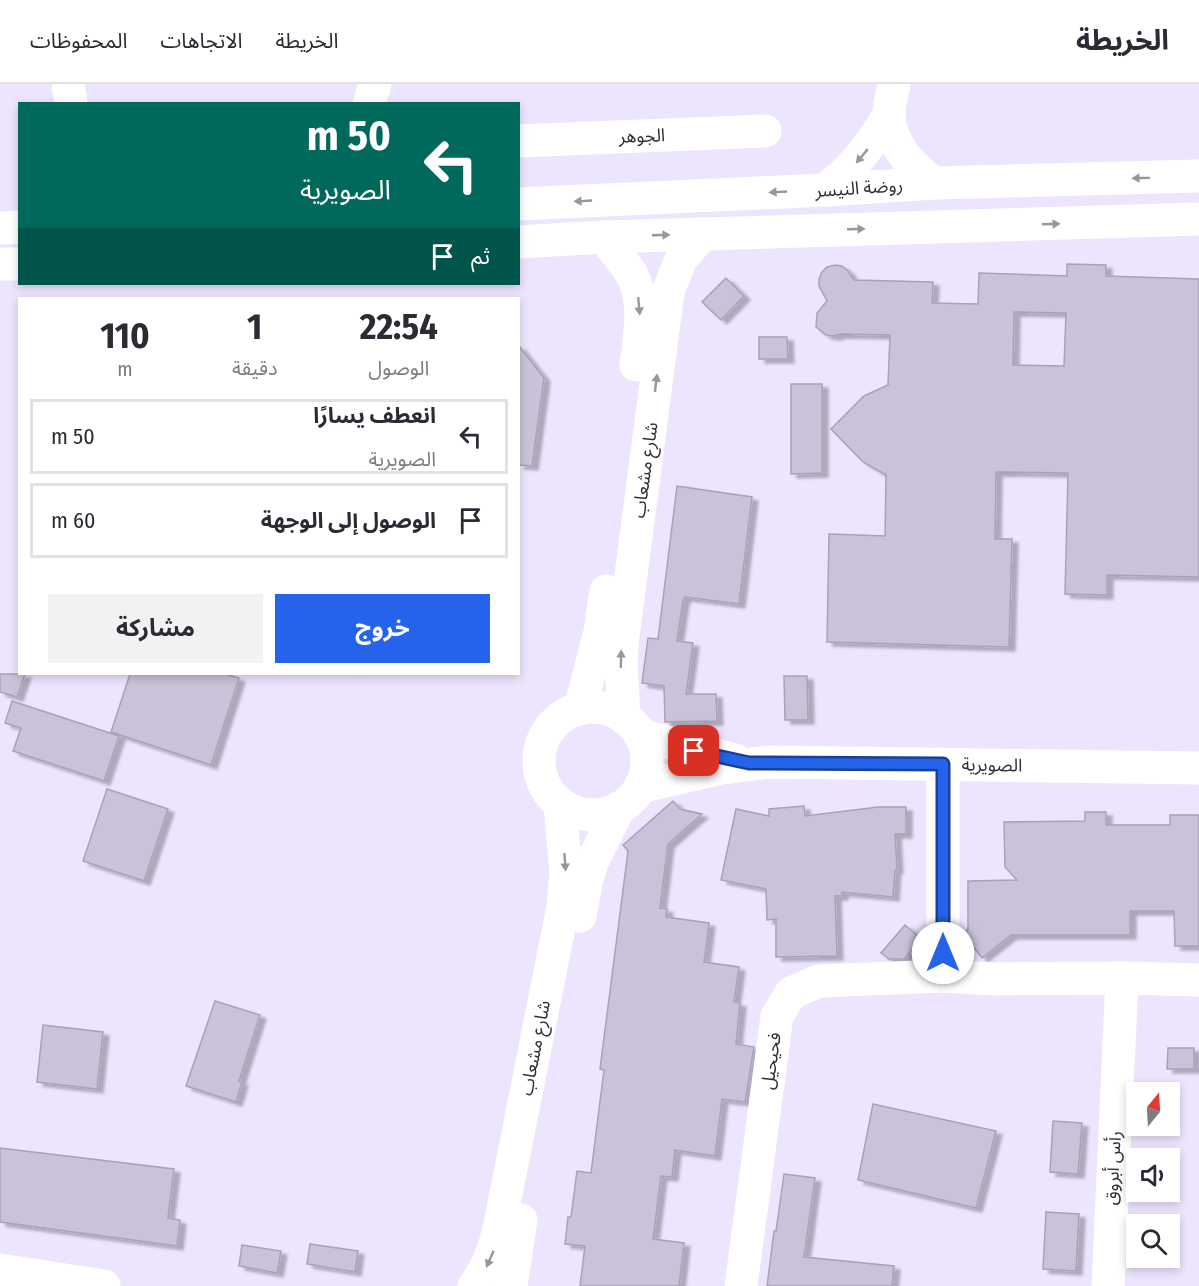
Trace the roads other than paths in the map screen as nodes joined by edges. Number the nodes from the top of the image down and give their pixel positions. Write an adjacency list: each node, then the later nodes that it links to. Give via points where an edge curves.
1 (68, 84): 4 (street)
2 (375, 84): 5 (street)
3 (892, 99): 9 (street, via 897,142 918,170); 10 (street, one-way to 10, via 877,136 862,157)
4 (71, 102)
5 (370, 102)
6 (765, 131): 7 (street, الجوهر)
7 (520, 141)
8 (1199, 176): 9 (street, روضة النيسر, one-way to 9)
9 (935, 183): 10 (street, روضة النيسر)
10 (825, 190): 11 (street, روضة النيسر, one-way to 11)
11 (520, 204)
12 (1199, 219): 15 (street, one-way to 12)
13 (18, 227): 14 (street)
14 (0, 228)
15 (704, 234): 16 (street, one-way to 15); 21 (street, شارع مشعاب, one-way to 15, via 621,662 623,636 668,292 681,259)
16 (604, 237): 17 (street); 20 (street, شارع مشعاب, one-way to 20, via 638,290 641,326 600,632)
17 (520, 242)
18 (0, 264): 19 (street)
19 (18, 264)
20 (580, 709): 21 (street, via 596,707 611,711); 26 (street, via 554,723 540,750 542,780)
21 (632, 726): 22 (street, الصويرية, via 703,753); 25 (street, via 646,752 646,770)
22 (749, 763): 23 (street, الصويرية); 25 (street, الصويرية, via 694,773)
23 (943, 764): 24 (street, الصويرية); 27 (street)
24 (1199, 768)
25 (629, 798): 26 (street, via 604,814 574,812); 33 (street, شارع مشعاب, via 592,862 586,883)
26 (560, 804): 32 (street, شارع مشعاب, one-way to 32, via 566,873 563,907 500,1229 494,1250)
27 (943, 976): 28 (street, فحيحيل); 34 (street, فحيحيل, via 819,981 791,993 777,1016)
28 (1122, 978): 29 (street, فحيحيل); 35 (street, رأس أبروق)
29 (1199, 980)
30 (0, 1270): 31 (street)
31 (104, 1286)
32 (474, 1286)
33 (511, 1286)
34 (741, 1286)
35 (1108, 1286)

